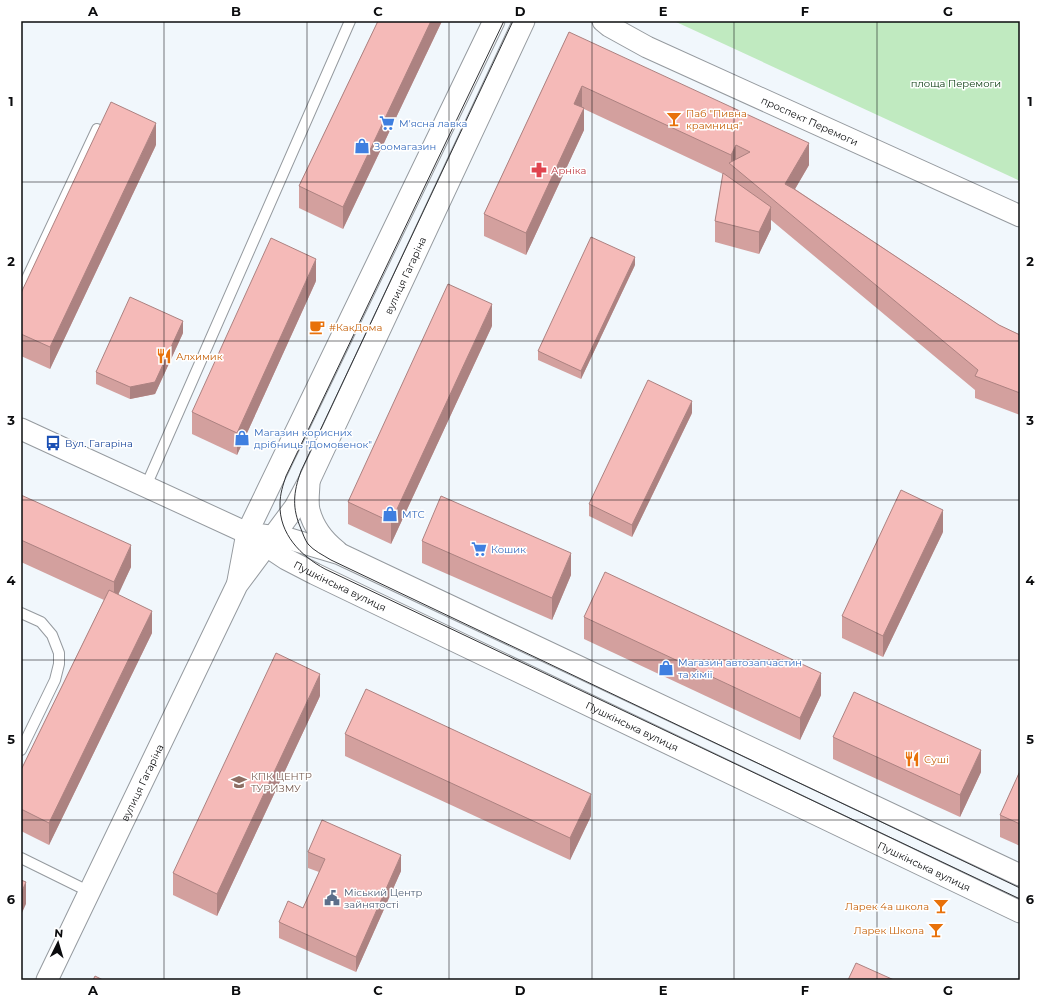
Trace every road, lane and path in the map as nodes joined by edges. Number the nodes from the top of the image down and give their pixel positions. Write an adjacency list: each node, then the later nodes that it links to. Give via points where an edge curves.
1 (350, 21): 10 (lane)
2 (494, 21): 11 (street, вулиця Гагаріна)
3 (524, 21): 9 (street, вулиця Гагаріна)
4 (603, 21): 6 (street, проспект Перемоги, via 647,47)
5 (97, 129): 7 (lane)
6 (1020, 216)
7 (21, 291)
8 (21, 429): 10 (street, Пушкінська вулиця)
9 (309, 481): 12 (street, вулиця Гагаріна, via 295,507); 13 (street, via 309,510 318,530 328,544)
10 (146, 486): 11 (street, Пушкінська вулиця)
11 (247, 533): 12 (street, Пушкінська вулиця); 14 (street, вулиця Гагаріна)
12 (270, 541): 13 (street, Пушкінська вулиця, via 307,543); 14 (street, вулиця Гагаріна); 20 (street, Пушкінська вулиця, via 286,559 322,578)
13 (340, 554): 18 (street, Пушкінська вулиця)
14 (237, 585): 19 (street, вулиця Гагаріна)
15 (21, 613): 16 (lane, via 41,622 52,635 59,653 59,664 55,680)
16 (21, 750)
17 (21, 858): 19 (lane)
18 (1020, 875)
19 (90, 892): 21 (street, вулиця Гагаріна)
20 (1020, 912)
21 (47, 980)

